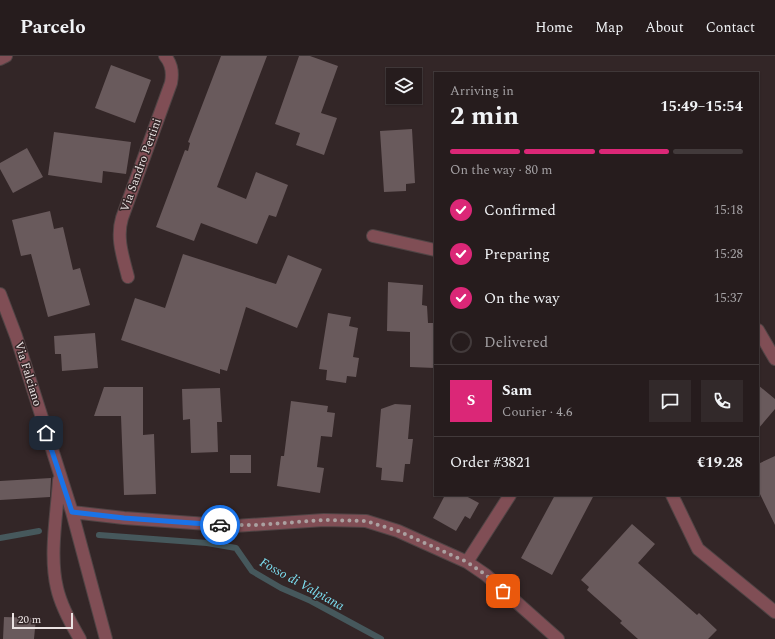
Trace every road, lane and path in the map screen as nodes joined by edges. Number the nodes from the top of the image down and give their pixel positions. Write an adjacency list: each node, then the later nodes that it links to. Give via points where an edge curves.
1 (6, 56): 3 (street)
2 (166, 56): 6 (street, Via Sandro Pertini, via 172,70 171,83 119,230)
3 (0, 60)
4 (373, 236): 5 (street)
5 (434, 250)
6 (128, 277)
7 (0, 294): 10 (street, Via Falciano, via 16,336)
8 (759, 332): 9 (street)
9 (775, 359)
10 (59, 475): 13 (street, Via Falciano); 16 (street, via 55,577 62,604)
11 (509, 496): 14 (street)
12 (672, 496): 15 (street, via 698,549)
13 (72, 512): 14 (street, via 234,526 324,520 366,521 398,531); 17 (street, Via Falciano)
14 (467, 562): 18 (street, via 486,575)
15 (775, 612)
16 (80, 639)
17 (106, 639)
18 (558, 639)

